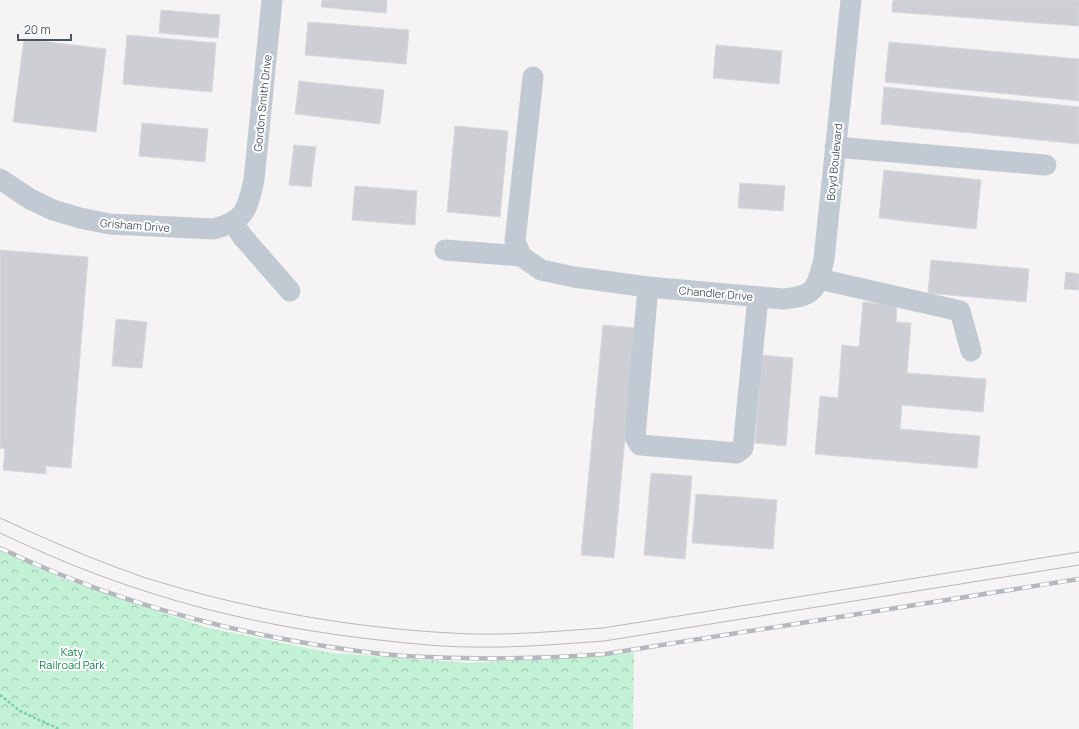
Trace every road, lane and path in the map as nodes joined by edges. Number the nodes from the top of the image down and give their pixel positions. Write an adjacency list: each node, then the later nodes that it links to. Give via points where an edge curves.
1 (272, 0): 7 (street, Gordon Smith Drive, via 254,180)
2 (851, 0): 4 (street, Boyd Boulevard)
3 (533, 77): 10 (street, via 516,241)
4 (836, 147): 5 (street); 11 (street, Boyd Boulevard, via 824,259)
5 (1046, 164)
6 (0, 179): 8 (street, Grisham Drive, via 30,199 53,210 110,224 214,229)
7 (248, 206): 8 (street, Grisham Drive)
8 (233, 222): 13 (street)
9 (445, 250): 10 (street)
10 (521, 256): 12 (street, Chandler Drive, via 541,270)
11 (819, 279): 15 (street, Boyd Boulevard, via 811,292 798,298); 16 (street, via 960,311)
12 (648, 287): 14 (street, Chandler Drive); 14 (street, via 635,437 640,444 655,446 737,453 743,448)
13 (290, 291)
14 (758, 297): 15 (street, Chandler Drive)
15 (783, 299)
16 (971, 351)
17 (0, 695): 18 (path, via 20,711)
18 (59, 729)

